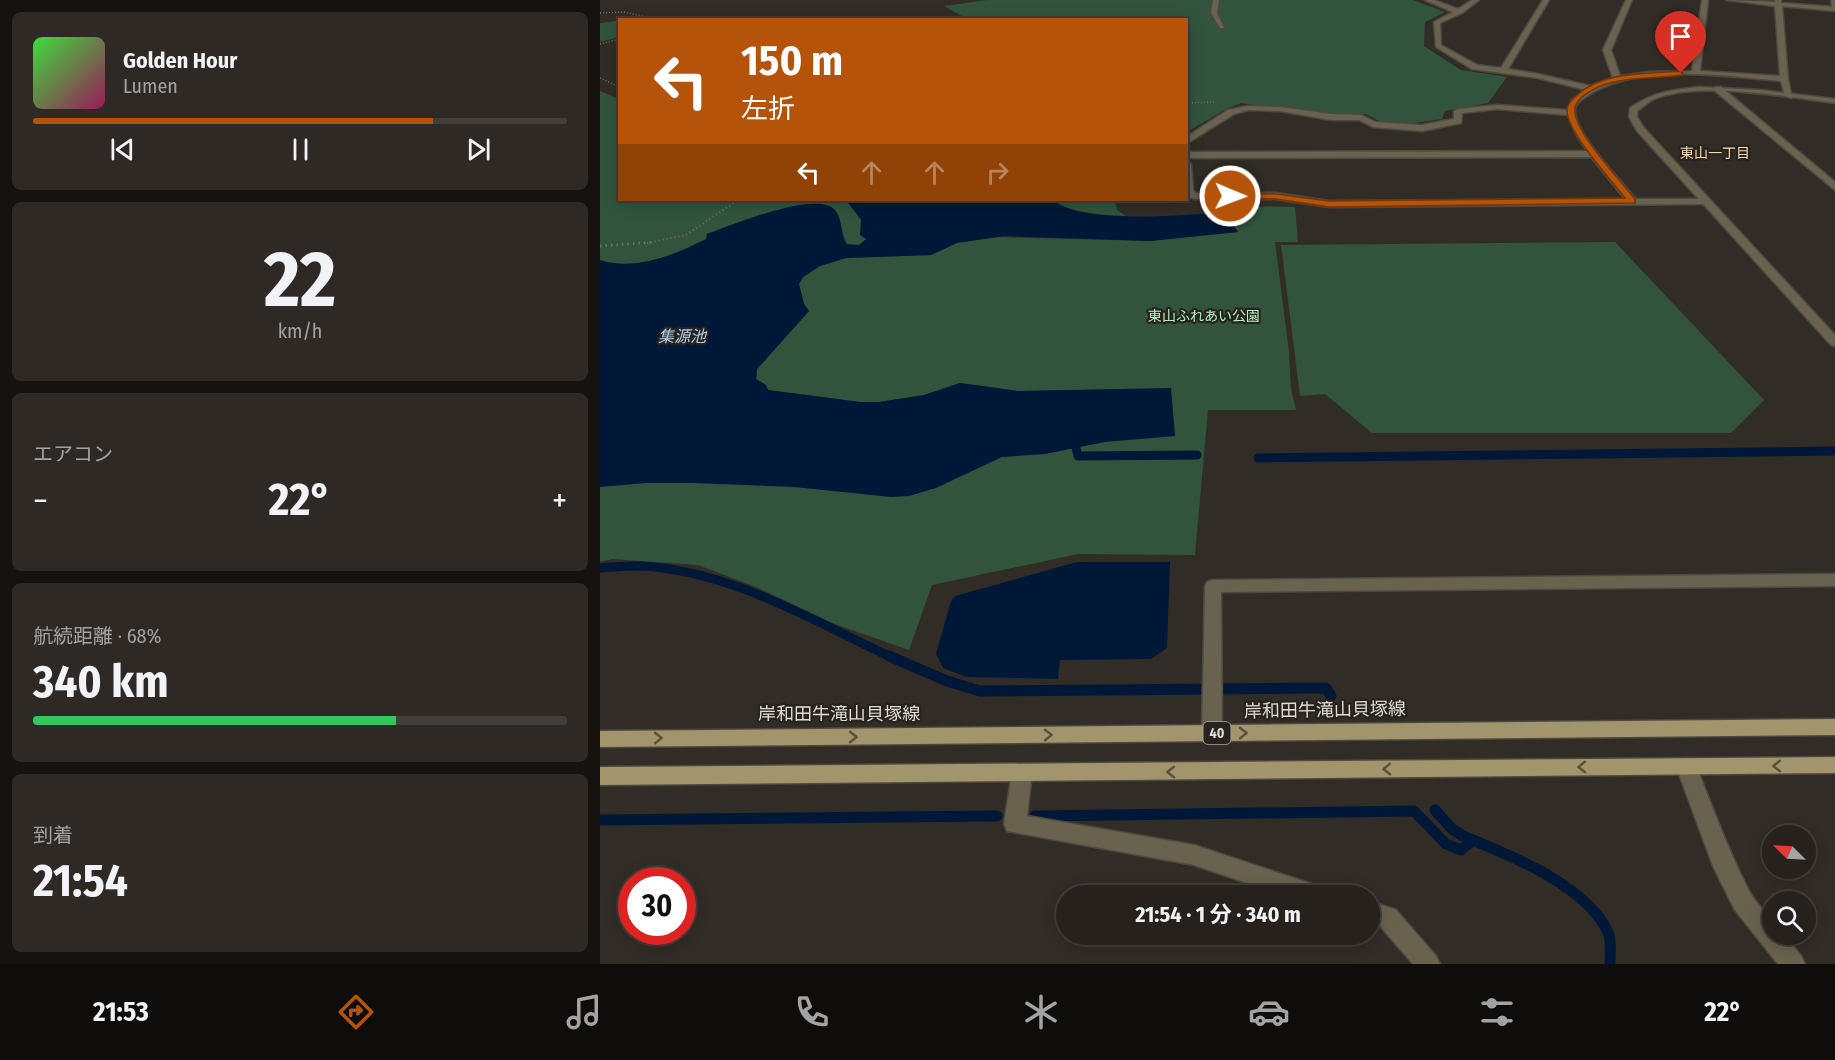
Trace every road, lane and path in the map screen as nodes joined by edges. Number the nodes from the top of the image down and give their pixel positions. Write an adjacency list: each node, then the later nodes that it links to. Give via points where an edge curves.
1 (1216, 0): 14 (street, via 1214,13)
2 (1428, 0): 11 (street)
3 (1476, 0): 11 (street)
4 (1546, 0): 17 (street)
5 (1629, 0): 20 (street, via 1607,50)
6 (1706, 0): 18 (street)
7 (1730, 0): 9 (street)
8 (1834, 0): 10 (street)
9 (1778, 2): 10 (street); 21 (street)
10 (1835, 8)
11 (1460, 12): 17 (street, via 1437,22 1438,46 1475,67)
12 (600, 13): 13 (path, via 624,12)
13 (650, 18)
14 (1222, 27)
15 (618, 40): 16 (path)
16 (600, 44)
17 (1503, 71): 23 (street)
18 (1696, 72): 20 (street); 21 (street)
19 (600, 78): 22 (path)
20 (1617, 79): 23 (street)
21 (1784, 80): 25 (street)
22 (618, 86)
23 (1588, 88): 27 (street, via 1572,104)
24 (1718, 89): 25 (street); 31 (street); 35 (street, via 1668,93 1644,101 1633,110 1640,129)
25 (1789, 96): 26 (street)
26 (1835, 101)
27 (1571, 113): 28 (street, via 1497,107 1458,111 1458,121 1422,128 1248,108 1231,112); 29 (street)
28 (1188, 140)
29 (1594, 154): 30 (street); 34 (street)
30 (1188, 155)
31 (1835, 187)
32 (1188, 191): 34 (street, via 1194,196 1276,196 1329,204)
33 (737, 201): 36 (path, via 686,235 649,243)
34 (1632, 201): 35 (street)
35 (1706, 202): 37 (street)
36 (600, 246)
37 (1835, 342)
38 (1835, 580): 40 (street, via 1213,586)
39 (1835, 727): 40 (main road, 岸和田牛滝山貝塚線 / 40, one-way to 39)
40 (1212, 733): 41 (main road, 岸和田牛滝山貝塚線 / 40, one-way to 40)
41 (600, 739)
42 (1835, 765): 43 (main road, one-way to 43)
43 (1686, 766): 44 (main road, one-way to 44); 49 (street, via 1724,866 1743,903)
44 (1022, 773): 45 (main road); 46 (street, via 1015,824 1194,855)
45 (600, 776)
46 (1285, 885)
47 (1380, 915): 48 (street, via 1388,918)
48 (1428, 964)
49 (1793, 964)

